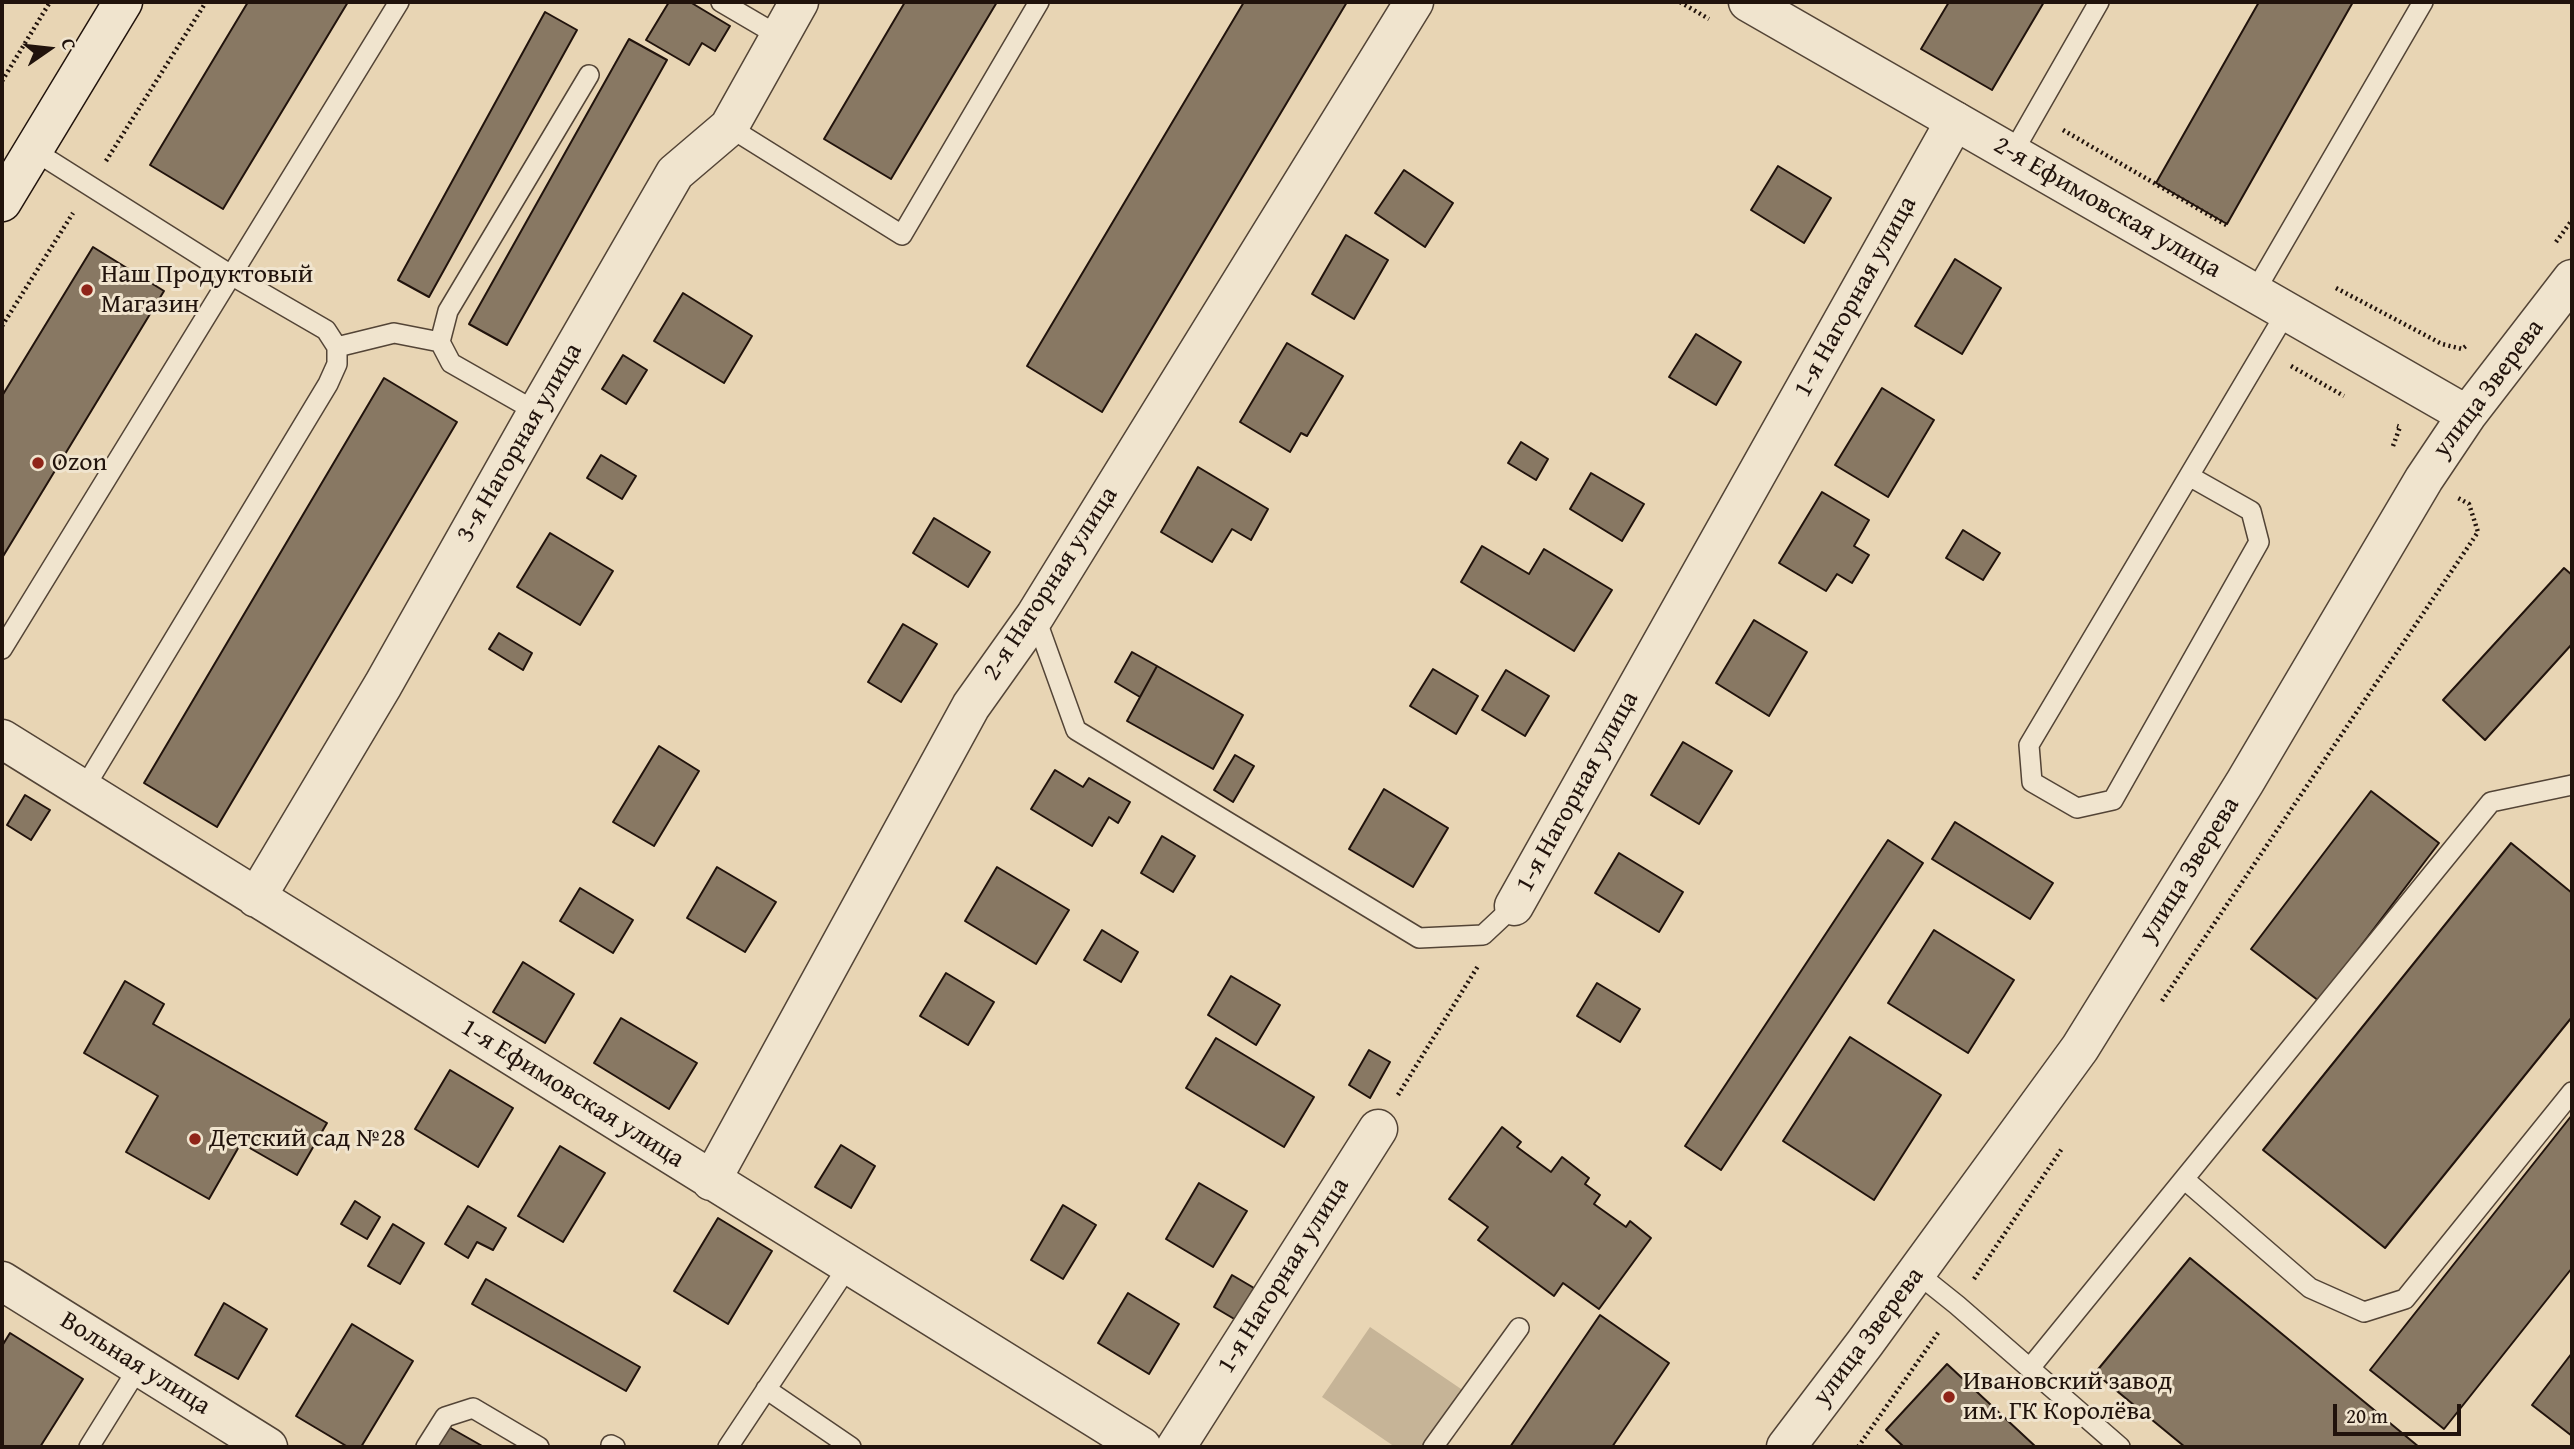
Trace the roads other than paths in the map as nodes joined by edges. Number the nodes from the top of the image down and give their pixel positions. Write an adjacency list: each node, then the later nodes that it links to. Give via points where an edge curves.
1 (123, 2): 14 (street)
2 (399, 2): 18 (lane)
3 (721, 2): 10 (lane)
4 (799, 2): 10 (street, 3-я Нагорная улица)
5 (1039, 2): 13 (lane, via 902,235)
6 (1414, 2): 26 (street, 2-я Нагорная улица)
7 (2099, 2): 15 (lane)
8 (2423, 2): 19 (lane)
9 (1767, 6): 12 (street, 2-я Ефимовская улица)
10 (779, 36): 13 (street, 3-я Нагорная улица)
11 (589, 75): 21 (lane, via 448,311)
12 (1955, 121): 15 (street, 2-я Ефимовская улица); 32 (street, 1-я Нагорная улица)
13 (729, 127): 23 (street, 3-я Нагорная улица, via 675,173)
14 (33, 150): 16 (street); 18 (lane)
15 (2012, 153): 19 (street, 2-я Ефимовская улица)
16 (2, 202)
17 (2561, 265): 24 (street, улица Зверева)
18 (231, 275): 22 (lane, via 326,330); 27 (lane)
19 (2254, 293): 20 (street, 2-я Ефимовская улица)
20 (2287, 311): 24 (street, 2-я Ефимовская улица); 25 (lane)
21 (440, 342): 22 (lane, via 394,333); 23 (lane, via 451,363)
22 (337, 347): 30 (lane, via 337,364 328,384)
23 (537, 412): 31 (street, 3-я Нагорная улица)
24 (2467, 415): 38 (street, улица Зверева, via 2080,1048)
25 (2189, 476): 25 (lane, via 2251,511 2259,542 2113,800 2077,808 2032,782 2029,745)
26 (1035, 616): 32 (lane, via 1076,730 1419,938 1483,935); 36 (street, 2-я Нагорная улица, via 971,706)
27 (2, 649)
28 (2, 739): 30 (street, 1-я Ефимовская улица)
29 (2572, 785): 35 (lane, via 2491,802)
30 (83, 790): 31 (street, 1-я Ефимовская улица)
31 (256, 898): 36 (street, 1-я Ефимовская улица)
32 (1514, 906)
33 (2572, 1092): 35 (lane, via 2405,1299 2364,1311 2310,1288)
34 (1378, 1129): 51 (street, 1-я Нагорная улица)
35 (2183, 1180): 42 (lane)
36 (712, 1181): 37 (street, 1-я Ефимовская улица)
37 (849, 1265): 43 (lane); 50 (street, 1-я Ефимовская улица)
38 (1917, 1273): 42 (lane); 53 (street, улица Зверева)
39 (2, 1281): 41 (street, Вольная улица)
40 (1519, 1328): 52 (lane)
41 (140, 1366): 44 (lane); 45 (street, Вольная улица)
42 (2030, 1368): 54 (lane)
43 (766, 1389): 48 (lane); 49 (lane)
44 (89, 1447)
45 (268, 1447)
46 (426, 1447): 47 (lane, via 445,1417 473,1408)
47 (539, 1447)
48 (727, 1447)
49 (851, 1447)
50 (1142, 1447)
51 (1176, 1447)
52 (1433, 1447)
53 (1786, 1447)
54 (2120, 1447)

